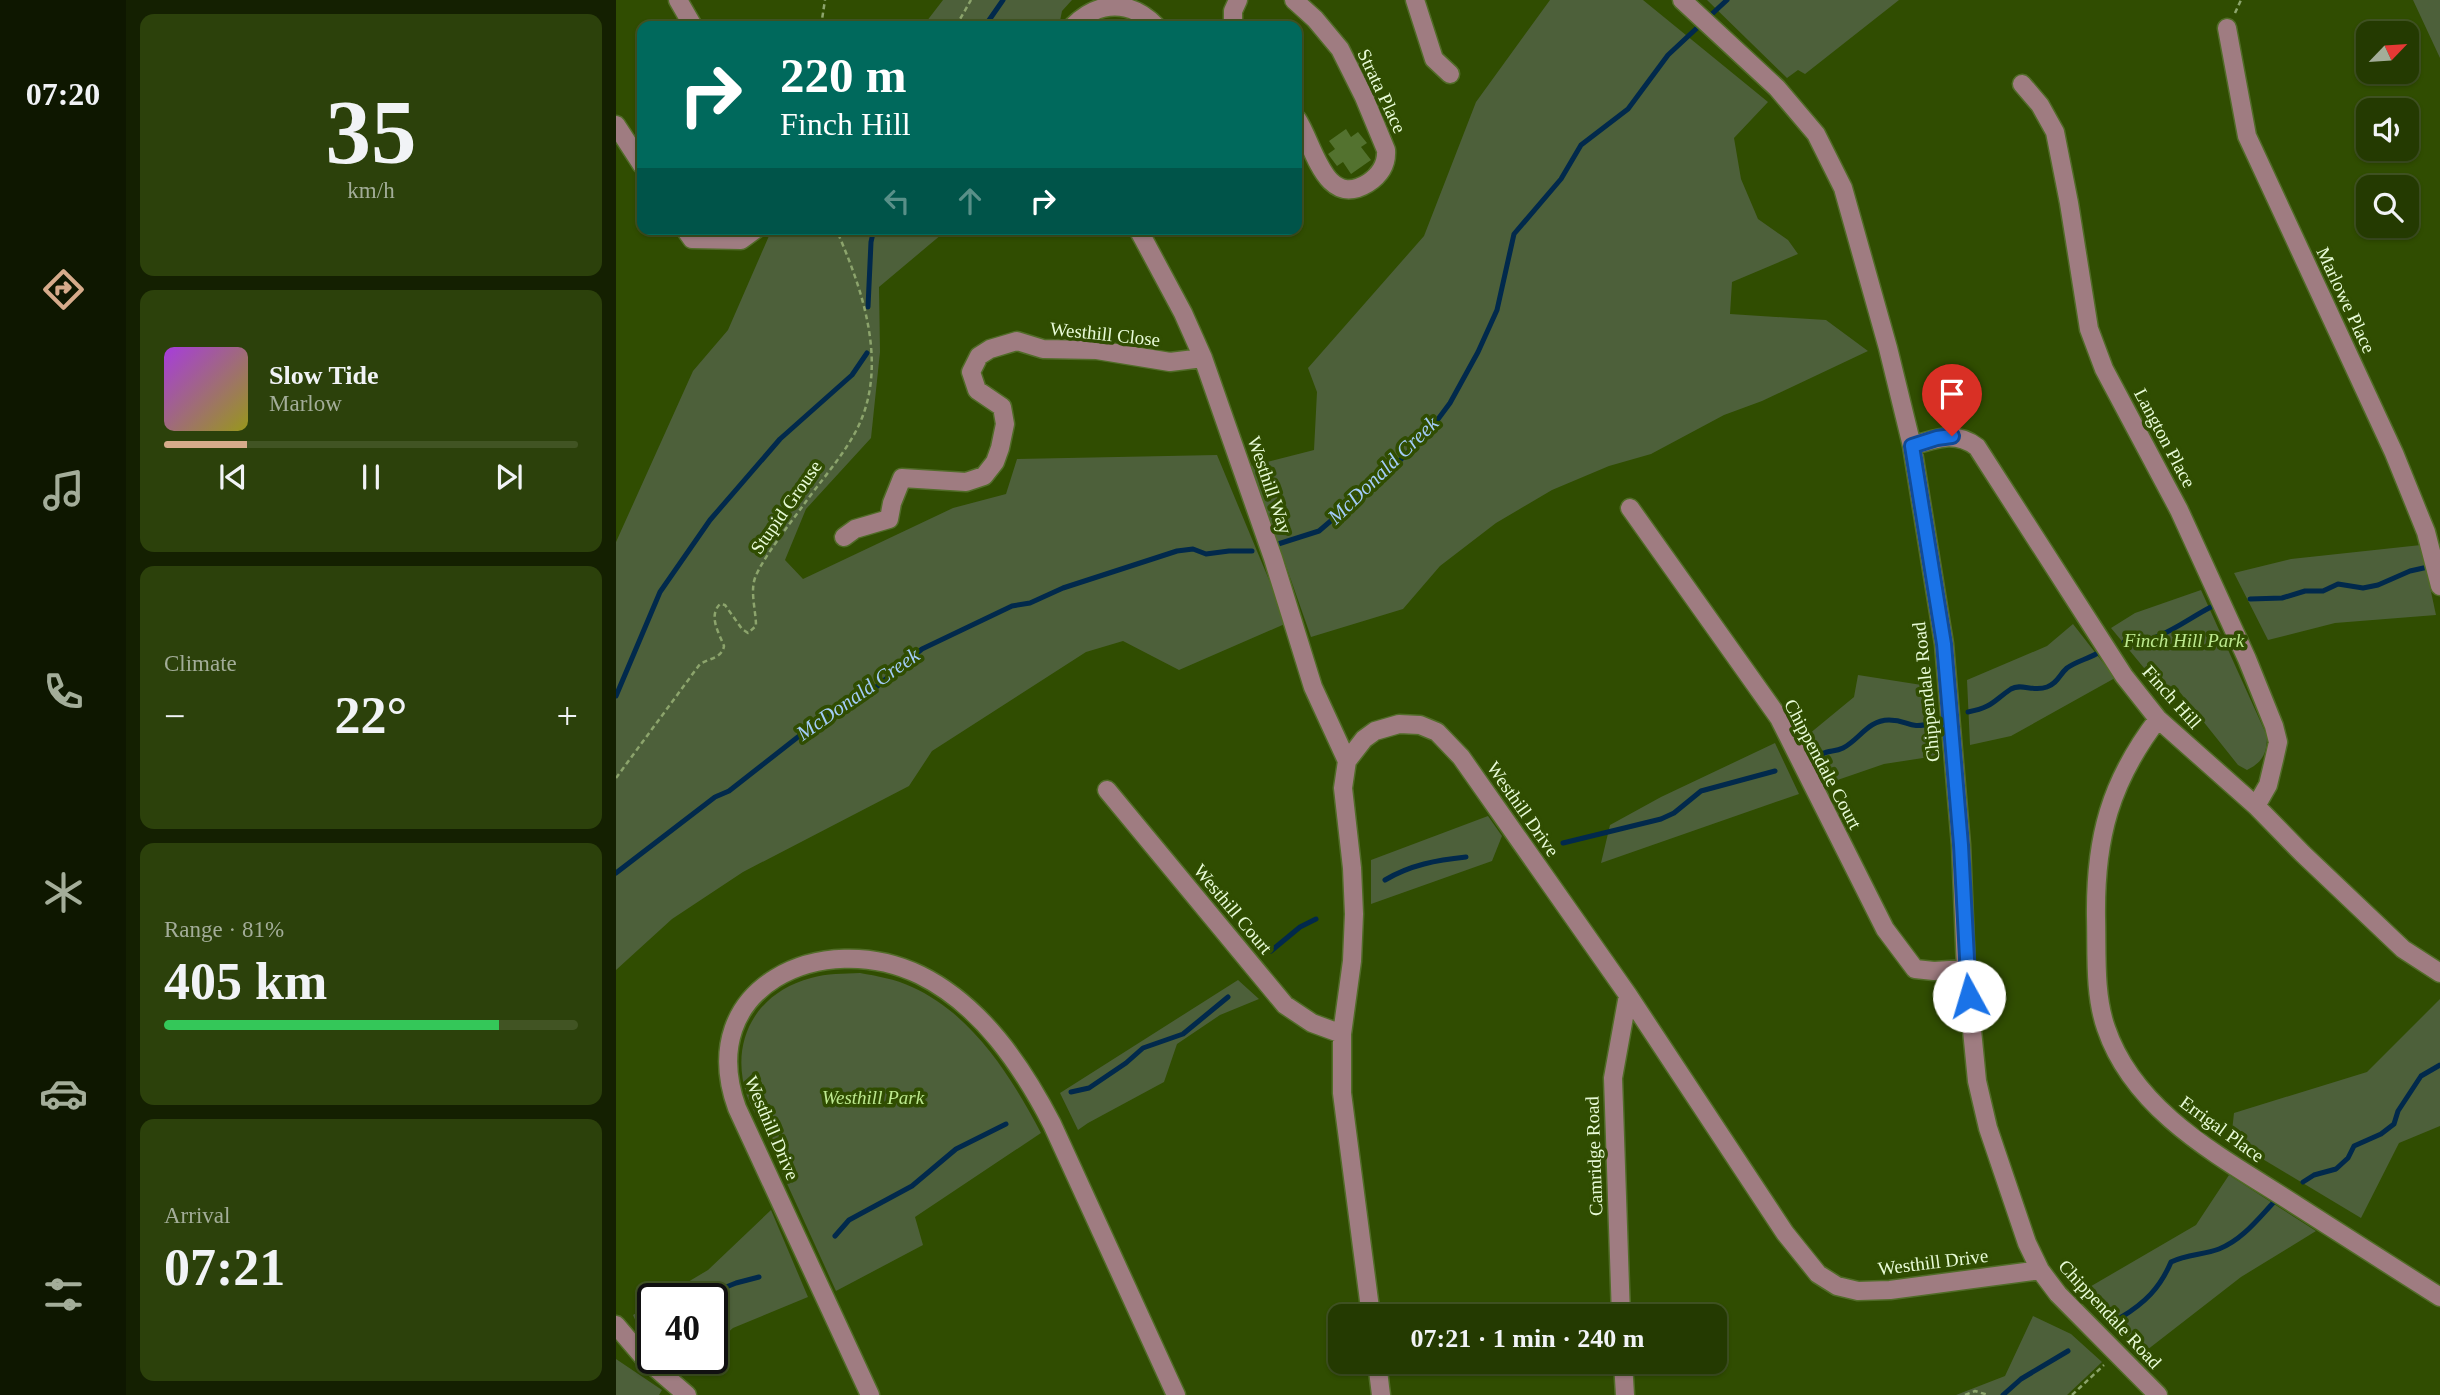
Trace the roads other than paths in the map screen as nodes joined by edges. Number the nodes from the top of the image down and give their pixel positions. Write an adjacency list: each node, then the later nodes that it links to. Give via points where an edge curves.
1 (678, 0): 6 (street)
2 (1238, 0): 9 (street)
3 (1294, 0): 14 (street, Strata Place, via 1329,35 1349,65 1382,138 1386,150 1383,167 1371,181 1354,188 1333,184 1322,172)
4 (1415, 0): 11 (street, via 1434,59)
5 (1682, 0): 20 (street, Chippendale Road, via 1777,88 1816,134 1843,188)
6 (689, 21)
7 (1079, 21): 8 (street, via 1092,10 1113,4 1137,8)
8 (1151, 21)
9 (1233, 21)
10 (2227, 28): 23 (street, Marlowe Place, via 2247,136 2395,453 2426,532)
11 (1450, 74)
12 (2022, 84): 27 (street, Langton Place, via 2054,132 2089,329 2104,369 2179,510 2274,726 2278,742 2269,785)
13 (616, 125): 15 (street)
14 (1302, 130)
15 (637, 157)
16 (689, 235): 17 (street, via 692,239 741,240)
17 (748, 235)
18 (1141, 235): 19 (street, Westhill Way)
19 (1203, 358): 22 (street, Westhill Close, via 1162,361 1097,350 1043,349 1017,341 990,349 979,356 971,372 976,390 1002,407 1005,424 995,462 984,476 966,482 902,478 889,519); 25 (street, Westhill Way, via 1314,687)
20 (1912, 446): 24 (street, Finch Hill, via 1952,436 1977,447 2124,676); 28 (street, Chippendale Road, via 1944,644)
21 (1630, 508): 28 (street, Chippendale Court, via 1779,718 1901,953 1915,969)
22 (844, 537)
23 (2440, 586)
24 (2158, 719): 27 (street, Finch Hill); 33 (street, Errigal Place, via 2139,744 2112,800 2099,851 2100,1003 2116,1049 2136,1085 2174,1123)
25 (1347, 761): 30 (street, Westhill Drive, via 1364,738 1399,724 1437,732 1461,757); 31 (street, via 1343,788 1353,925)
26 (1107, 790): 31 (street, Westhill Court, via 1285,1005 1312,1023)
27 (2256, 806): 29 (street, Finch Hill, via 2403,948)
28 (1966, 969): 32 (street, Chippendale Road, via 1977,1081 1988,1128)
29 (2440, 973)
30 (1628, 995): 32 (street, Westhill Drive, via 1785,1233 1818,1273 1837,1286 1879,1291); 35 (street, Camridge Road, via 1613,1078)
31 (1342, 1034): 34 (street, via 1344,1117)
32 (2040, 1270): 44 (street, Chippendale Road)
33 (2440, 1297)
34 (1369, 1304)
35 (1621, 1304)
36 (616, 1325): 39 (street, via 644,1358)
37 (1378, 1374): 42 (street)
38 (1624, 1374): 43 (street)
39 (687, 1395)
40 (870, 1395): 41 (street, Westhill Drive, via 737,1108 727,1071 731,1033 755,994 792,970 844,960 886,964 931,981 960,1001 1007,1051 1052,1124)
41 (1176, 1395)
42 (1381, 1395)
43 (1625, 1395)
44 (2158, 1395)

